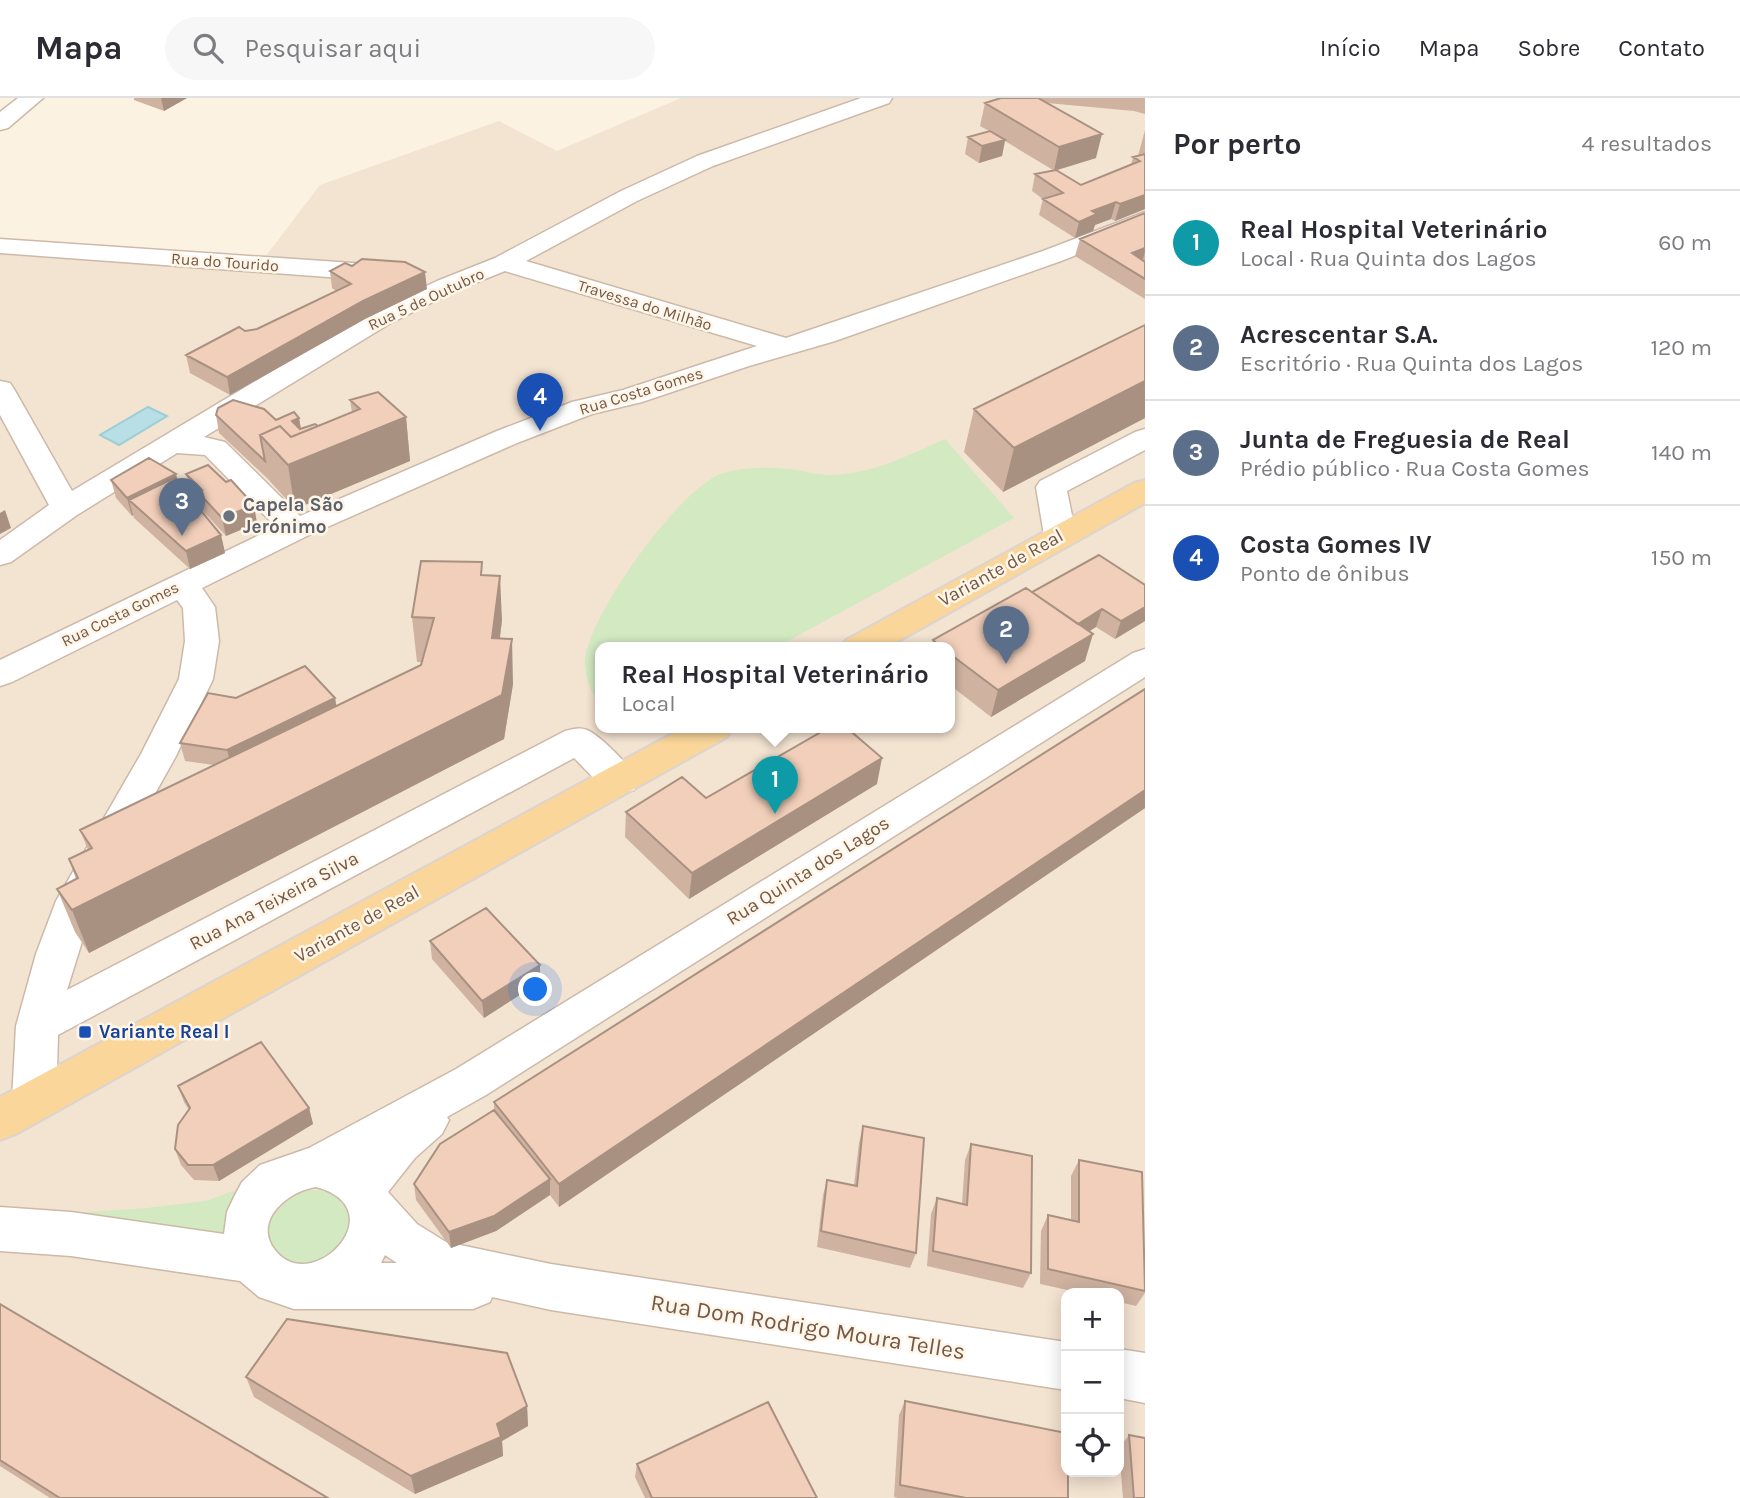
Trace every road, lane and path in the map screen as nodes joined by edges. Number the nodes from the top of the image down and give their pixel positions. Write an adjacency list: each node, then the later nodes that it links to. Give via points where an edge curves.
1 (32, 98): 3 (street)
2 (881, 98): 6 (street, Rua 5 de Outubro, via 705,161 629,195)
3 (0, 123)
4 (1145, 219): 8 (street, Rua Costa Gomes, via 1027,265)
5 (0, 246): 7 (street, Rua do Tourido, via 412,275 431,277)
6 (504, 263): 7 (street, Rua 5 de Outubro); 8 (street, Travessa do Milhão)
7 (446, 286): 11 (street, Rua 5 de Outubro, via 380,318)
8 (785, 346): 14 (street, Rua Costa Gomes, via 582,408)
9 (0, 389): 13 (street)
10 (1145, 438): 15 (street, via 1051,487)
11 (170, 445): 13 (street, Rua 5 de Outubro); 14 (street, via 195,444 223,453)
12 (1145, 490): 15 (main road, Variante de Real)
13 (66, 508): 16 (street, Rua 5 de Outubro)
14 (296, 529): 17 (street, Rua Costa Gomes)
15 (1059, 535): 18 (main road, Variante de Real)
16 (0, 555)
17 (183, 583): 20 (street, Rua Costa Gomes); 23 (street, via 199,607 202,641 196,679 75,901)
18 (869, 642)
19 (1145, 661): 24 (street, Rua Quinta dos Lagos)
20 (0, 674)
21 (705, 733): 22 (main road, Variante de Real)
22 (621, 781): 23 (street, Rua Ana Teixeira Silva, via 578,740); 25 (main road, Variante de Real)
23 (37, 1026): 25 (street)
24 (471, 1082): 26 (street); 27 (street, via 399,1144)
25 (17, 1111)
26 (316, 1167): 27 (street, via 344,1172); 29 (street, via 286,1174 261,1192 246,1226)
27 (368, 1198): 30 (street, via 372,1235 357,1261 339,1276); 31 (street, via 401,1239 436,1262)
28 (0, 1229): 29 (street, via 71,1234)
29 (251, 1260): 30 (street, via 278,1283)
30 (317, 1285): 31 (street)
31 (551, 1287): 32 (street, Rua Dom Rodrigo Moura Telles)
32 (1061, 1365)
33 (1124, 1375): 34 (street)
34 (1145, 1378)

